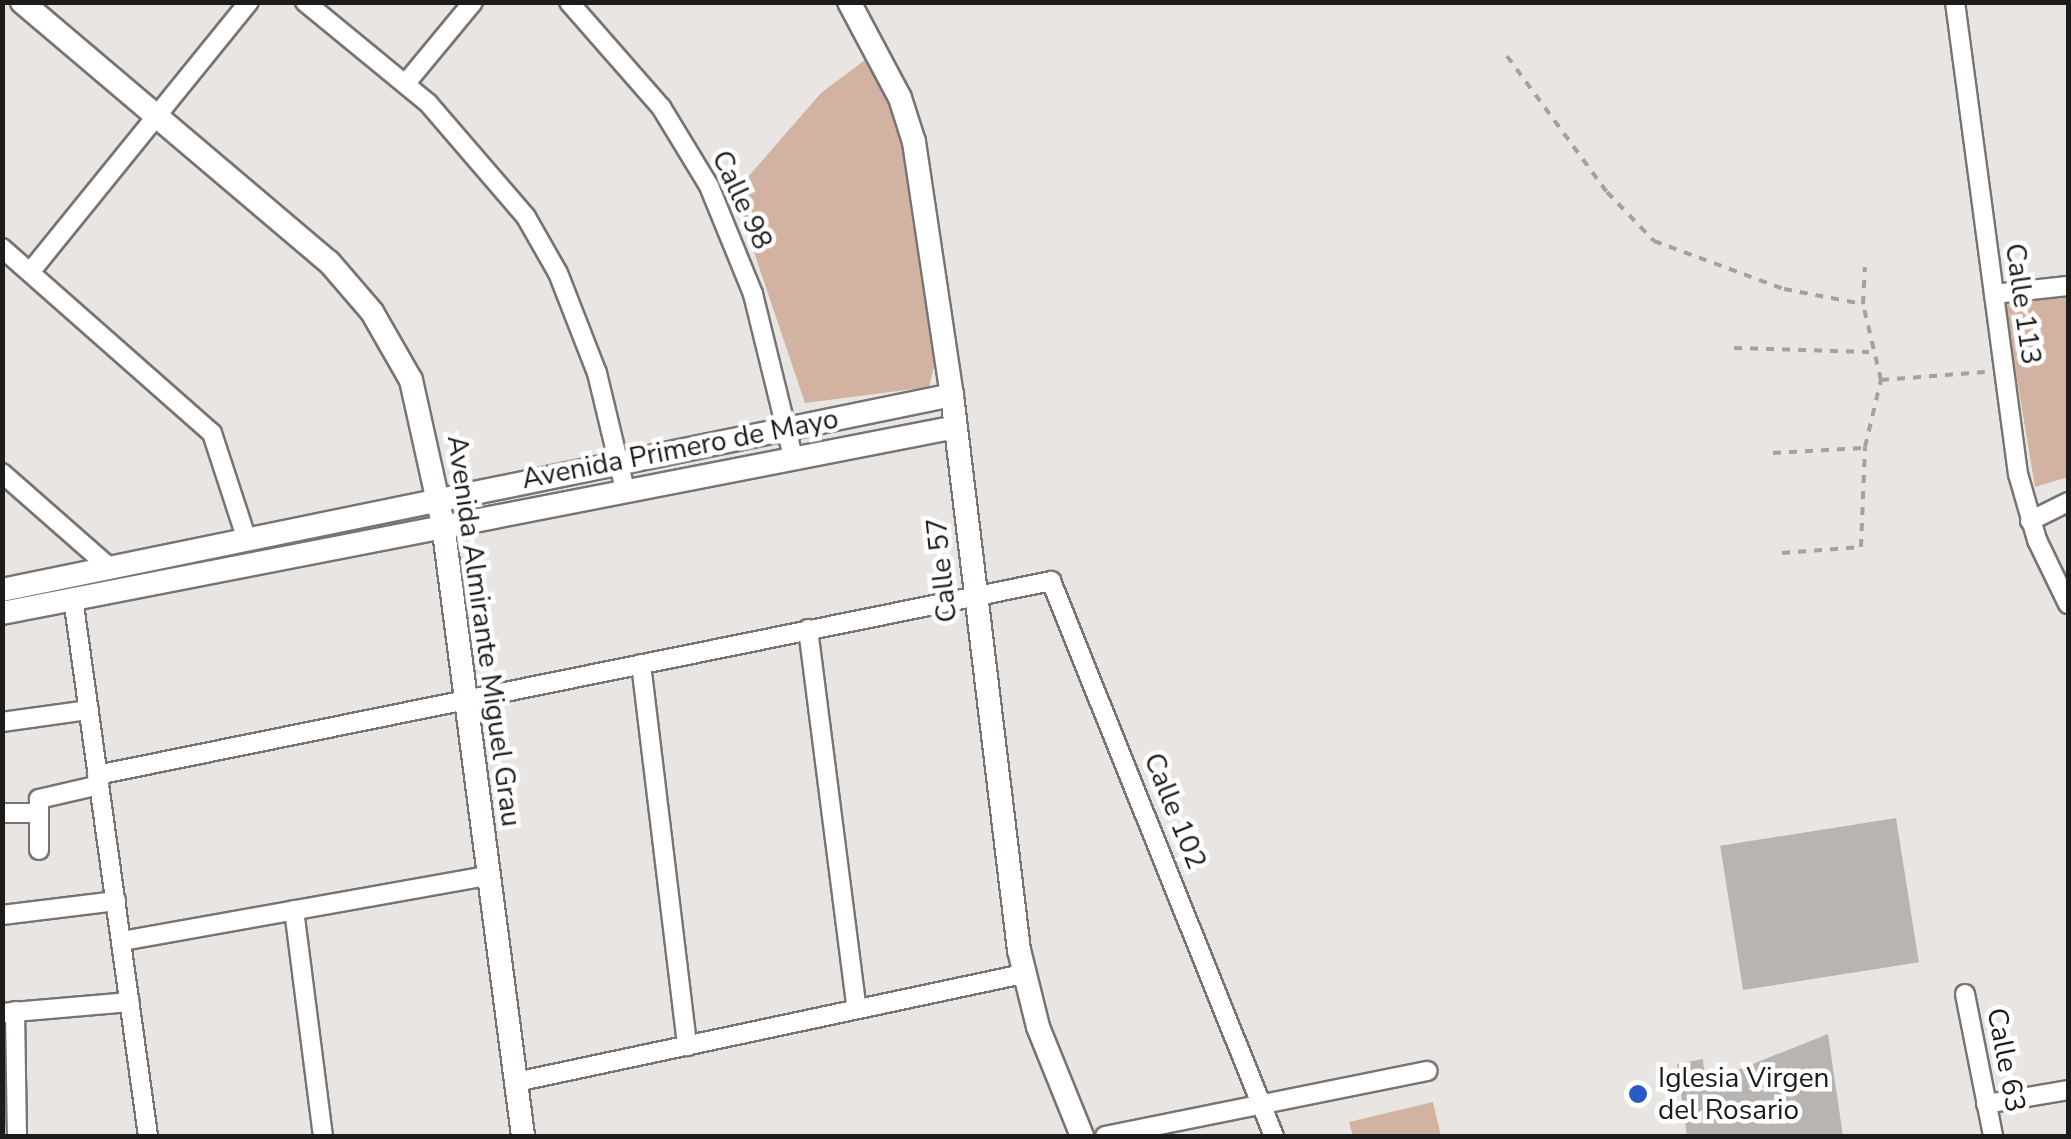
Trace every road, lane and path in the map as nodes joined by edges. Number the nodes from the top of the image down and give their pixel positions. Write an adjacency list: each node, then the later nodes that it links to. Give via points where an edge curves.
1 (22, 2): 10 (street, Avenida Almirante Miguel Grau)
2 (249, 2): 10 (street)
3 (305, 2): 9 (street)
4 (474, 2): 9 (street)
5 (569, 2): 22 (street, Calle 98, via 661,107 709,186 753,294)
6 (849, 2): 21 (street, Calle 57, via 910,124)
7 (1955, 2): 15 (street, Calle 113)
8 (1507, 56): 16 (path, via 1606,192 1654,240 1784,289)
9 (406, 83): 27 (street, via 487,166 543,244 597,373)
10 (155, 113): 13 (street); 30 (street, Avenida Almirante Miguel Grau, via 328,262 372,312 411,380)
11 (2, 248): 13 (street)
12 (1865, 267): 16 (path)
13 (31, 271): 34 (street, via 212,433)
14 (2068, 286): 15 (street)
15 (1994, 294): 19 (street, Calle 113)
16 (1863, 304): 18 (path)
17 (1734, 348): 18 (path)
18 (1870, 352): 20 (path)
19 (2004, 370): 20 (path); 32 (street, Calle 113)
20 (1881, 380): 24 (path)
21 (952, 394): 22 (street, Avenida Primero de Mayo); 23 (street, Calle 57)
22 (790, 427): 26 (street, Calle 98); 27 (street, Avenida Primero de Mayo)
23 (956, 427): 26 (street, Avenida Primero de Mayo); 38 (street, Calle 57)
24 (1865, 448): 25 (path); 35 (path, via 1861,547)
25 (1773, 453)
26 (793, 458): 29 (street, Avenida Primero de Mayo)
27 (618, 460): 29 (street); 30 (street, Avenida Primero de Mayo)
28 (2, 473): 36 (street)
29 (625, 490): 33 (street, Avenida Primero de Mayo)
30 (439, 500): 33 (street, Avenida Almirante Miguel Grau); 34 (street, Avenida Primero de Mayo)
31 (2068, 502): 32 (street)
32 (2030, 521): 40 (street, Calle 113)
33 (443, 524): 39 (street, Avenida Primero de Mayo); 44 (street, Avenida Almirante Miguel Grau)
34 (247, 540): 36 (street, Avenida Primero de Mayo)
35 (1782, 553)
36 (110, 568): 37 (street, Avenida Primero de Mayo)
37 (2, 590)
38 (974, 594): 42 (street); 56 (street, Calle 57); 65 (street, Calle 102, via 1043,580 1057,586)
39 (74, 598): 41 (street, Avenida Primero de Mayo); 45 (street)
40 (2068, 604)
41 (2, 613)
42 (808, 628): 43 (street); 59 (street)
43 (641, 664): 44 (street); 61 (street)
44 (465, 700): 47 (street); 51 (street, Avenida Almirante Miguel Grau)
45 (89, 710): 46 (street); 47 (street)
46 (2, 722)
47 (98, 780): 49 (street, via 46,794); 52 (street)
48 (2, 813): 49 (street)
49 (36, 813): 50 (street)
50 (39, 850)
51 (488, 876): 53 (street); 63 (street, Avenida Almirante Miguel Grau)
52 (116, 901): 54 (street); 55 (street)
53 (294, 910): 55 (street); 69 (street)
54 (2, 915)
55 (122, 941): 58 (street)
56 (1023, 974): 59 (street); 71 (street, Calle 57)
57 (1965, 994): 66 (street, Calle 63)
58 (130, 1002): 60 (street); 68 (street)
59 (857, 1009): 61 (street)
60 (9, 1012): 67 (street)
61 (687, 1046): 63 (street)
62 (1428, 1071): 65 (street)
63 (516, 1082): 70 (street, Avenida Almirante Miguel Grau)
64 (2068, 1090): 66 (street)
65 (1260, 1101): 72 (street); 73 (street, Calle 102)
66 (1986, 1104): 74 (street, Calle 63)
67 (18, 1136)
68 (148, 1136)
69 (323, 1136)
70 (524, 1136)
71 (1082, 1136)
72 (1106, 1136)
73 (1274, 1136)
74 (1993, 1136)

